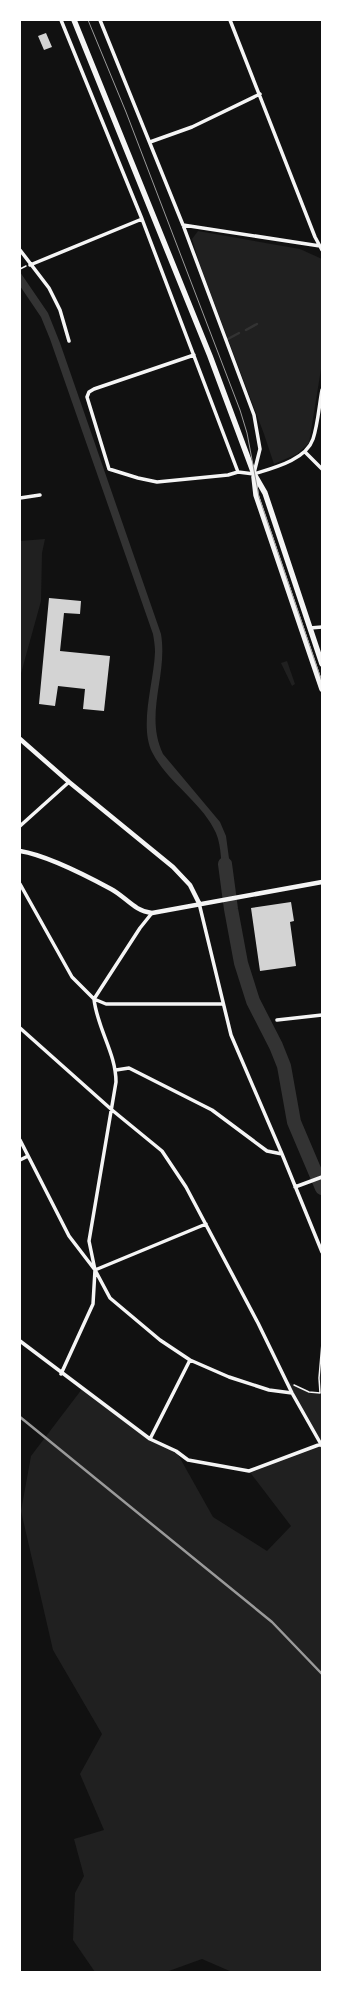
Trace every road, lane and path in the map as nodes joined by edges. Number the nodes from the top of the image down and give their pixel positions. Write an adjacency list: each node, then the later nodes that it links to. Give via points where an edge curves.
1 (61, 20): 7 (street)
2 (74, 20): 18 (main road, via 210,356)
3 (100, 20): 6 (street)
4 (230, 20): 5 (street)
5 (260, 94): 6 (street, via 192,128); 9 (street)
6 (150, 142): 8 (street)
7 (142, 219): 11 (street); 13 (street)
8 (183, 225): 9 (street); 18 (street, via 254,415 260,449)
9 (321, 248)
10 (20, 250): 11 (street)
11 (30, 265): 12 (street, via 48,288 60,310)
12 (69, 341)
13 (194, 355): 17 (street); 17 (street, via 89,392 87,397 109,469 158,482)
14 (322, 390): 15 (street, via 313,440)
15 (304, 452): 16 (street); 18 (street)
16 (322, 469)
17 (238, 472): 18 (street)
18 (254, 474): 22 (main road, via 265,493); 24 (main road, via 256,495)
19 (40, 495): 20 (street)
20 (20, 498)
21 (322, 627): 22 (street)
22 (310, 628): 23 (main road)
23 (322, 664)
24 (322, 688)
25 (20, 739): 26 (street)
26 (69, 782): 27 (street); 31 (street, via 173,868 190,885)
27 (20, 826)
28 (20, 851): 32 (street, via 40,856 111,889 141,911)
29 (322, 882): 31 (street)
30 (20, 884): 33 (street, via 72,977)
31 (199, 903): 32 (street); 34 (street)
32 (152, 913): 33 (street)
33 (94, 999): 34 (street, via 106,1004); 38 (street, via 95,1012)
34 (223, 1004): 41 (street, via 231,1035)
35 (322, 1015): 36 (street)
36 (277, 1020)
37 (20, 1028): 39 (street)
38 (116, 1070): 39 (street); 41 (street, via 129,1068 205,1107 267,1151)
39 (112, 1110): 46 (street, via 162,1151 186,1186); 48 (street, via 89,1241)
40 (20, 1140): 42 (street)
41 (282, 1154): 45 (street)
42 (28, 1156): 43 (street); 48 (street, via 69,1236)
43 (20, 1160)
44 (322, 1177): 45 (street)
45 (295, 1187): 47 (street)
46 (206, 1224): 48 (street); 53 (street)
47 (322, 1252)
48 (95, 1270): 51 (street, via 110,1298 160,1340); 52 (street, via 93,1304)
49 (20, 1341): 52 (street)
50 (322, 1343): 53 (path, via 320,1393 304,1390)
51 (190, 1360): 54 (street, via 229,1377 269,1390); 55 (street)
52 (61, 1374): 55 (street)
53 (286, 1380): 54 (street)
54 (292, 1393): 56 (street)
55 (150, 1439): 56 (street, via 176,1451 188,1460 249,1470)
56 (321, 1445)

